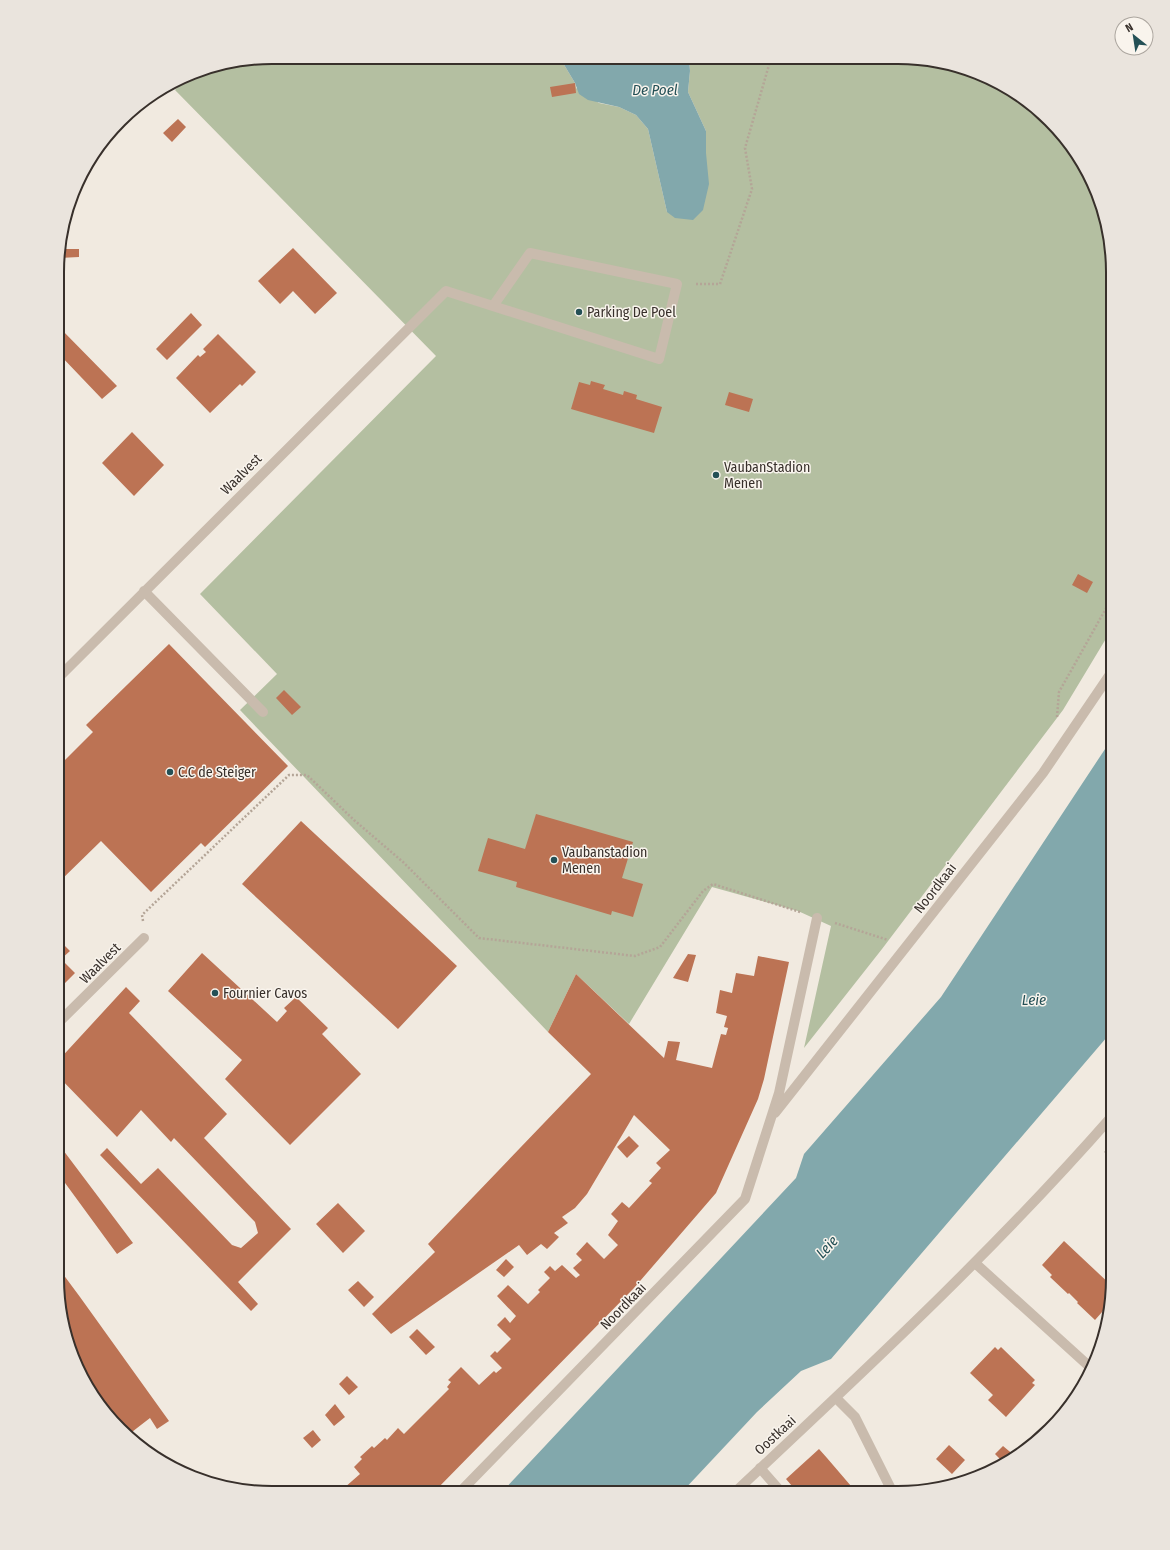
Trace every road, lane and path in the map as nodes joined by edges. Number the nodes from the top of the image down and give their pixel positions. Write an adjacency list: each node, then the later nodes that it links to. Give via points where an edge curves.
1 (769, 64): 2 (path, via 745,148 752,189 720,284)
2 (677, 284): 3 (street, via 530,253); 3 (street, via 659,359)
3 (492, 306): 4 (street, Waalvest, via 446,291)
4 (144, 591): 6 (street, Waalvest); 9 (street)
5 (1106, 608): 8 (path)
6 (64, 672)
7 (1106, 680): 12 (street, Noordkaai, via 1043,773)
8 (1059, 692)
9 (263, 712)
10 (817, 918): 11 (path, via 713,884 703,891 660,947 635,956 479,938 403,862 307,775 289,776 142,915); 12 (path); 14 (street, Noordkaai, via 779,1093)
11 (144, 938): 13 (street, Waalvest)
12 (907, 946): 14 (street, Noordkaai)
13 (64, 1018)
14 (771, 1118): 20 (street, Noordkaai, via 745,1199)
15 (1106, 1123): 16 (street, Oostkaai)
16 (976, 1263): 17 (street); 18 (street, Oostkaai)
17 (1087, 1364)
18 (836, 1398): 19 (street, Oostkaai); 23 (street, via 854,1417)
19 (760, 1468): 21 (street, Oostkaai); 22 (street)
20 (466, 1486)
21 (740, 1486)
22 (776, 1486)
23 (889, 1486)

